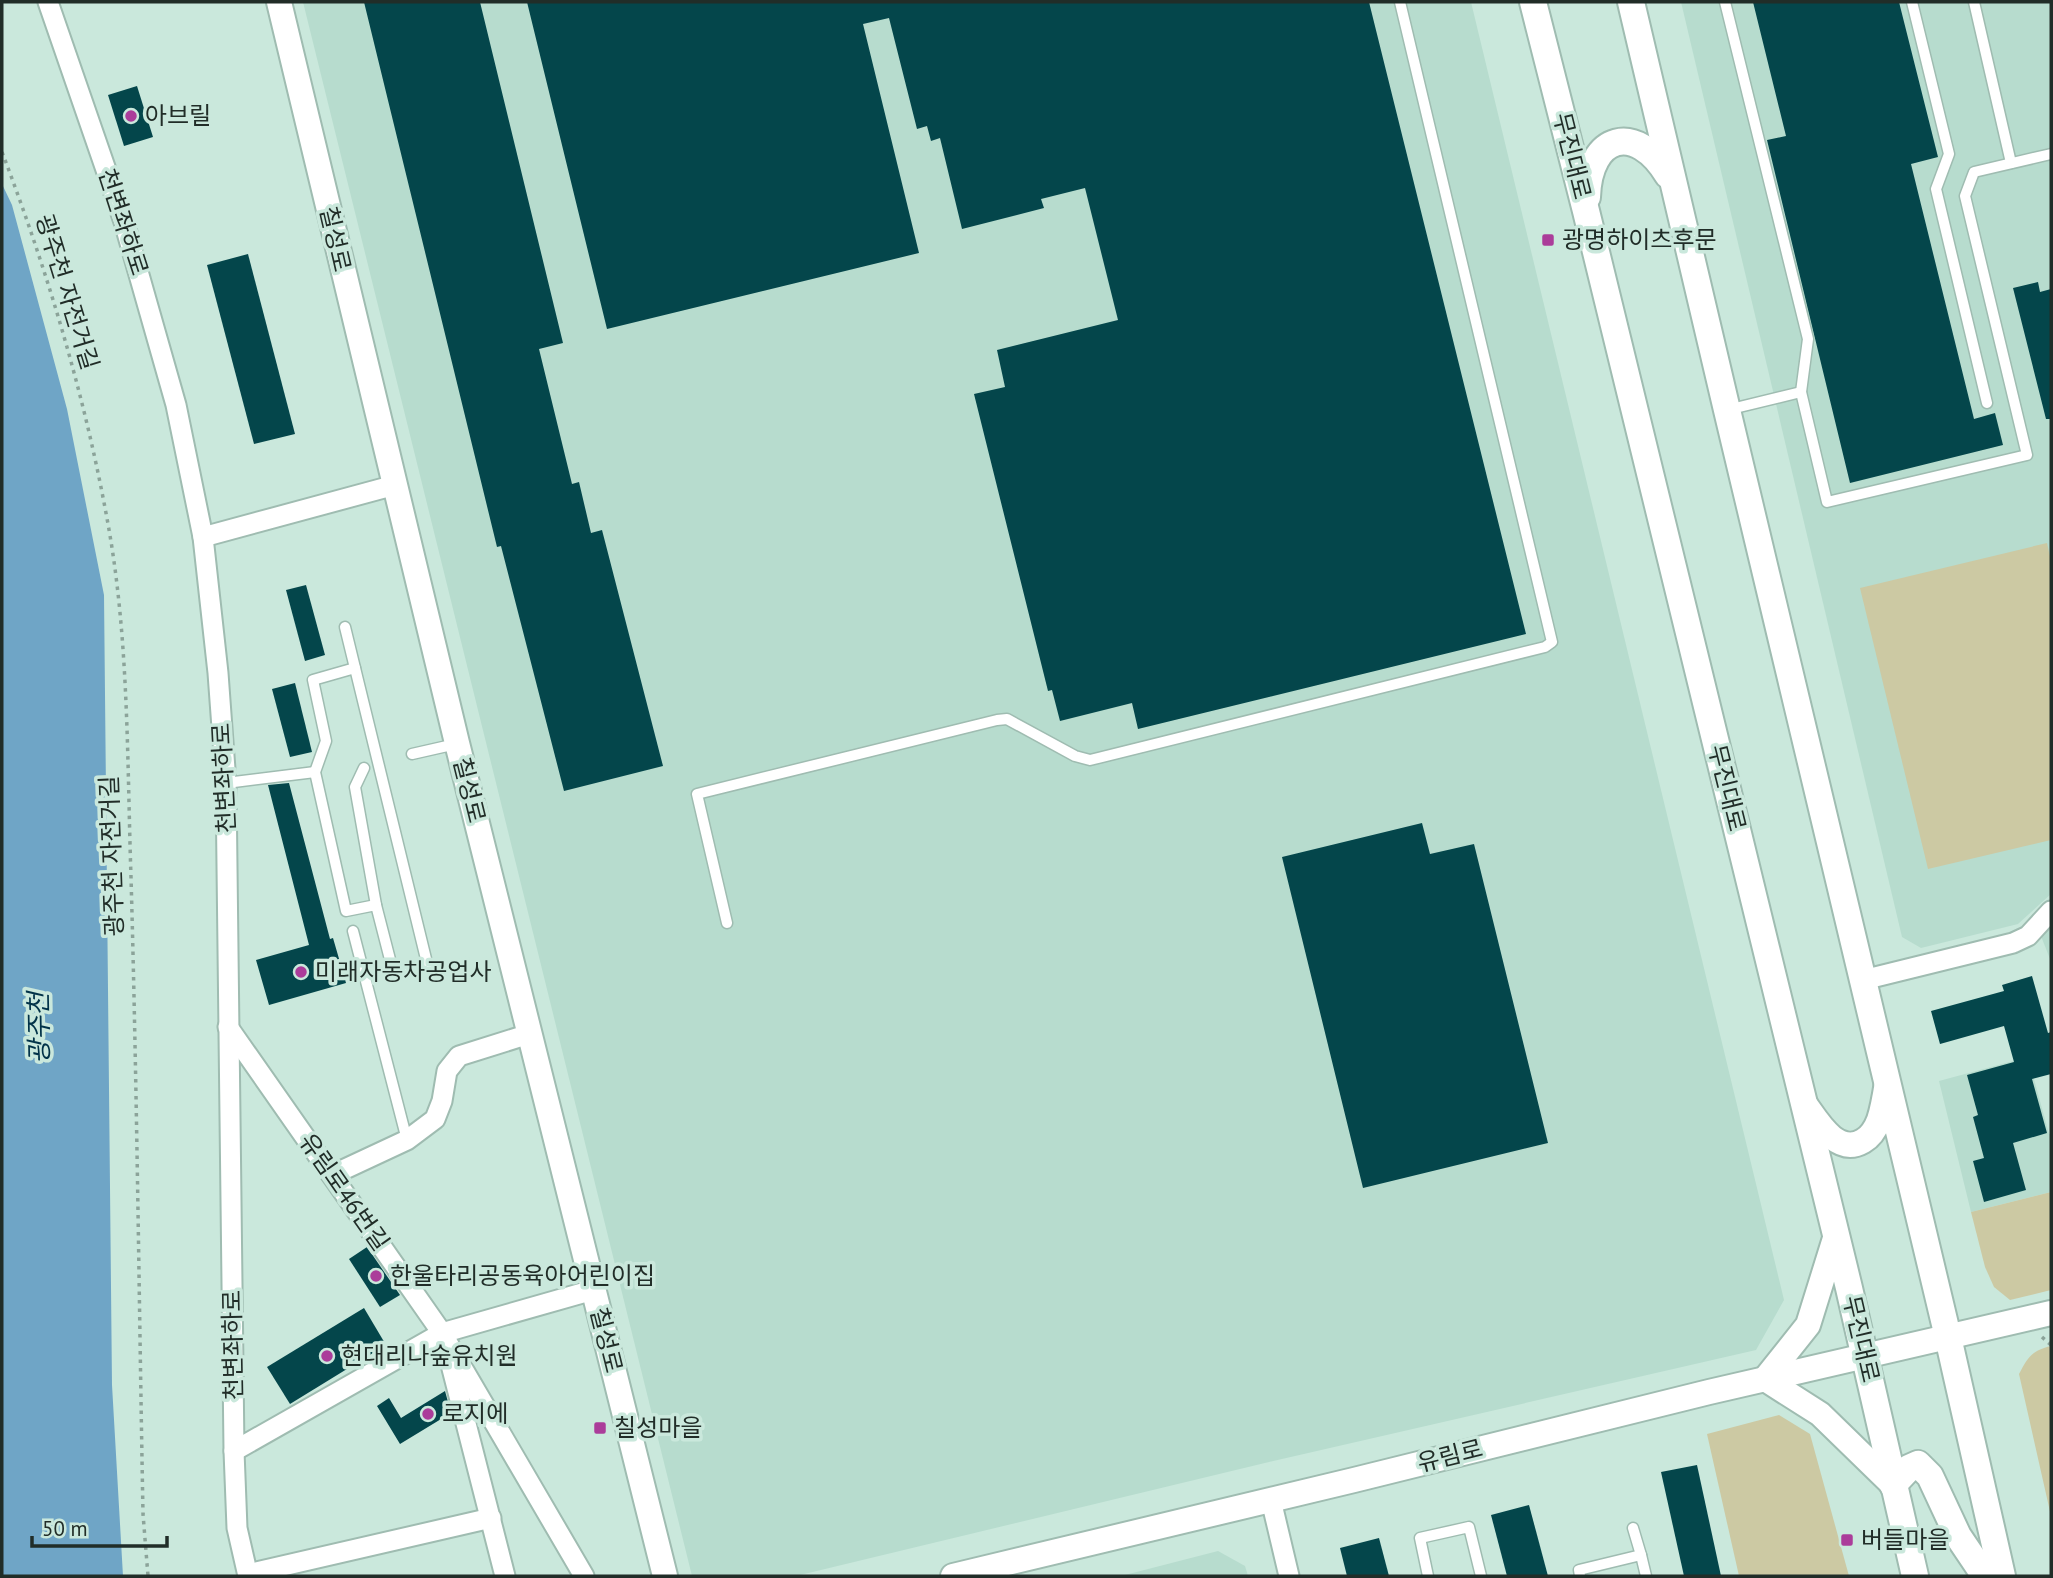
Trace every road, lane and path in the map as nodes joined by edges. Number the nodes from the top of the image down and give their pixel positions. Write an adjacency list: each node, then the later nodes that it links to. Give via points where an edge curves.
1 (48, 2): 18 (street, 천변좌하로, via 152,314)
2 (279, 2): 17 (street, 칠성로)
3 (1399, 2): 28 (lane, via 1552,642 1090,760 1007,719 697,794)
4 (1533, 2): 13 (main road, 무진대로)
5 (1631, 2): 12 (main road)
6 (1725, 2): 14 (lane, via 1808,339)
7 (1912, 2): 15 (lane, via 1949,154 1936,190)
8 (1973, 2): 11 (lane)
9 (2, 152): 51 (path, 광주천 자전거길, via 33,234 87,419 119,601 133,952 143,1514)
10 (2051, 154): 11 (lane)
11 (2011, 163): 14 (lane, via 1974,172 1965,196 2027,454 1827,502)
12 (1675, 185): 13 (main road, via 1645,147 1616,142 1604,147 1595,159); 16 (main road)
13 (1586, 211): 34 (main road, 무진대로)
14 (1801, 392): 16 (lane)
15 (1987, 403)
16 (1727, 410): 30 (main road)
17 (396, 485): 18 (street); 21 (street, 칠성로)
18 (203, 537): 25 (street, 천변좌하로)
19 (345, 627): 20 (lane)
20 (355, 668): 24 (lane, via 313,680 326,741); 26 (lane, via 428,967 394,975)
21 (457, 743): 22 (lane); 32 (street, 칠성로)
22 (412, 754)
23 (364, 768): 26 (lane, via 355,786)
24 (315, 772): 25 (lane); 26 (lane, via 346,911)
25 (226, 783): 31 (street, 천변좌하로)
26 (376, 905)
27 (2051, 912): 30 (street, via 2028,936 2013,943)
28 (727, 923)
29 (353, 931): 35 (lane)
30 (1863, 980): 33 (main road)
31 (228, 1027): 36 (street, 유림로46번길); 44 (street, 천변좌하로)
32 (529, 1034): 35 (street, via 459,1056 447,1071 435,1119); 38 (street, 칠성로)
33 (1887, 1082): 34 (street, via 1878,1122 1869,1138 1850,1146 1825,1131); 41 (main road)
34 (1803, 1100): 37 (main road, 무진대로)
35 (407, 1140): 36 (street)
36 (332, 1175): 40 (street, 유림로46번길)
37 (1836, 1235): 42 (main road, 무진대로); 43 (street, via 1808,1325)
38 (593, 1290): 40 (street); 54 (street, 칠성로)
39 (2051, 1313): 41 (street, 유림로)
40 (442, 1333): 44 (street); 47 (street); 53 (street, 유림로46번길)
41 (1948, 1337): 42 (street, 유림로); 63 (main road)
42 (1865, 1356): 43 (street, 유림로); 45 (main road, 무진대로)
43 (1765, 1379): 45 (street, via 1821,1413); 46 (street, 유림로)
44 (234, 1451): 50 (street, 천변좌하로, via 237,1528)
45 (1893, 1485): 61 (main road, 무진대로); 62 (main road, via 1918,1464 1930,1476 1958,1536)
46 (1270, 1500): 55 (street, 유림로); 56 (street)
47 (491, 1518): 50 (street); 52 (street)
48 (1633, 1528): 49 (lane)
49 (1641, 1555): 59 (lane, via 1579,1570); 60 (lane)
50 (248, 1575)
51 (148, 1576)
52 (506, 1576)
53 (584, 1576)
54 (665, 1576)
55 (953, 1576)
56 (1289, 1576)
57 (1428, 1576): 58 (lane, via 1420,1538 1469,1527)
58 (1481, 1576)
59 (1580, 1576)
60 (1646, 1576)
61 (1915, 1576)
62 (1985, 1576)
63 (2002, 1576)

